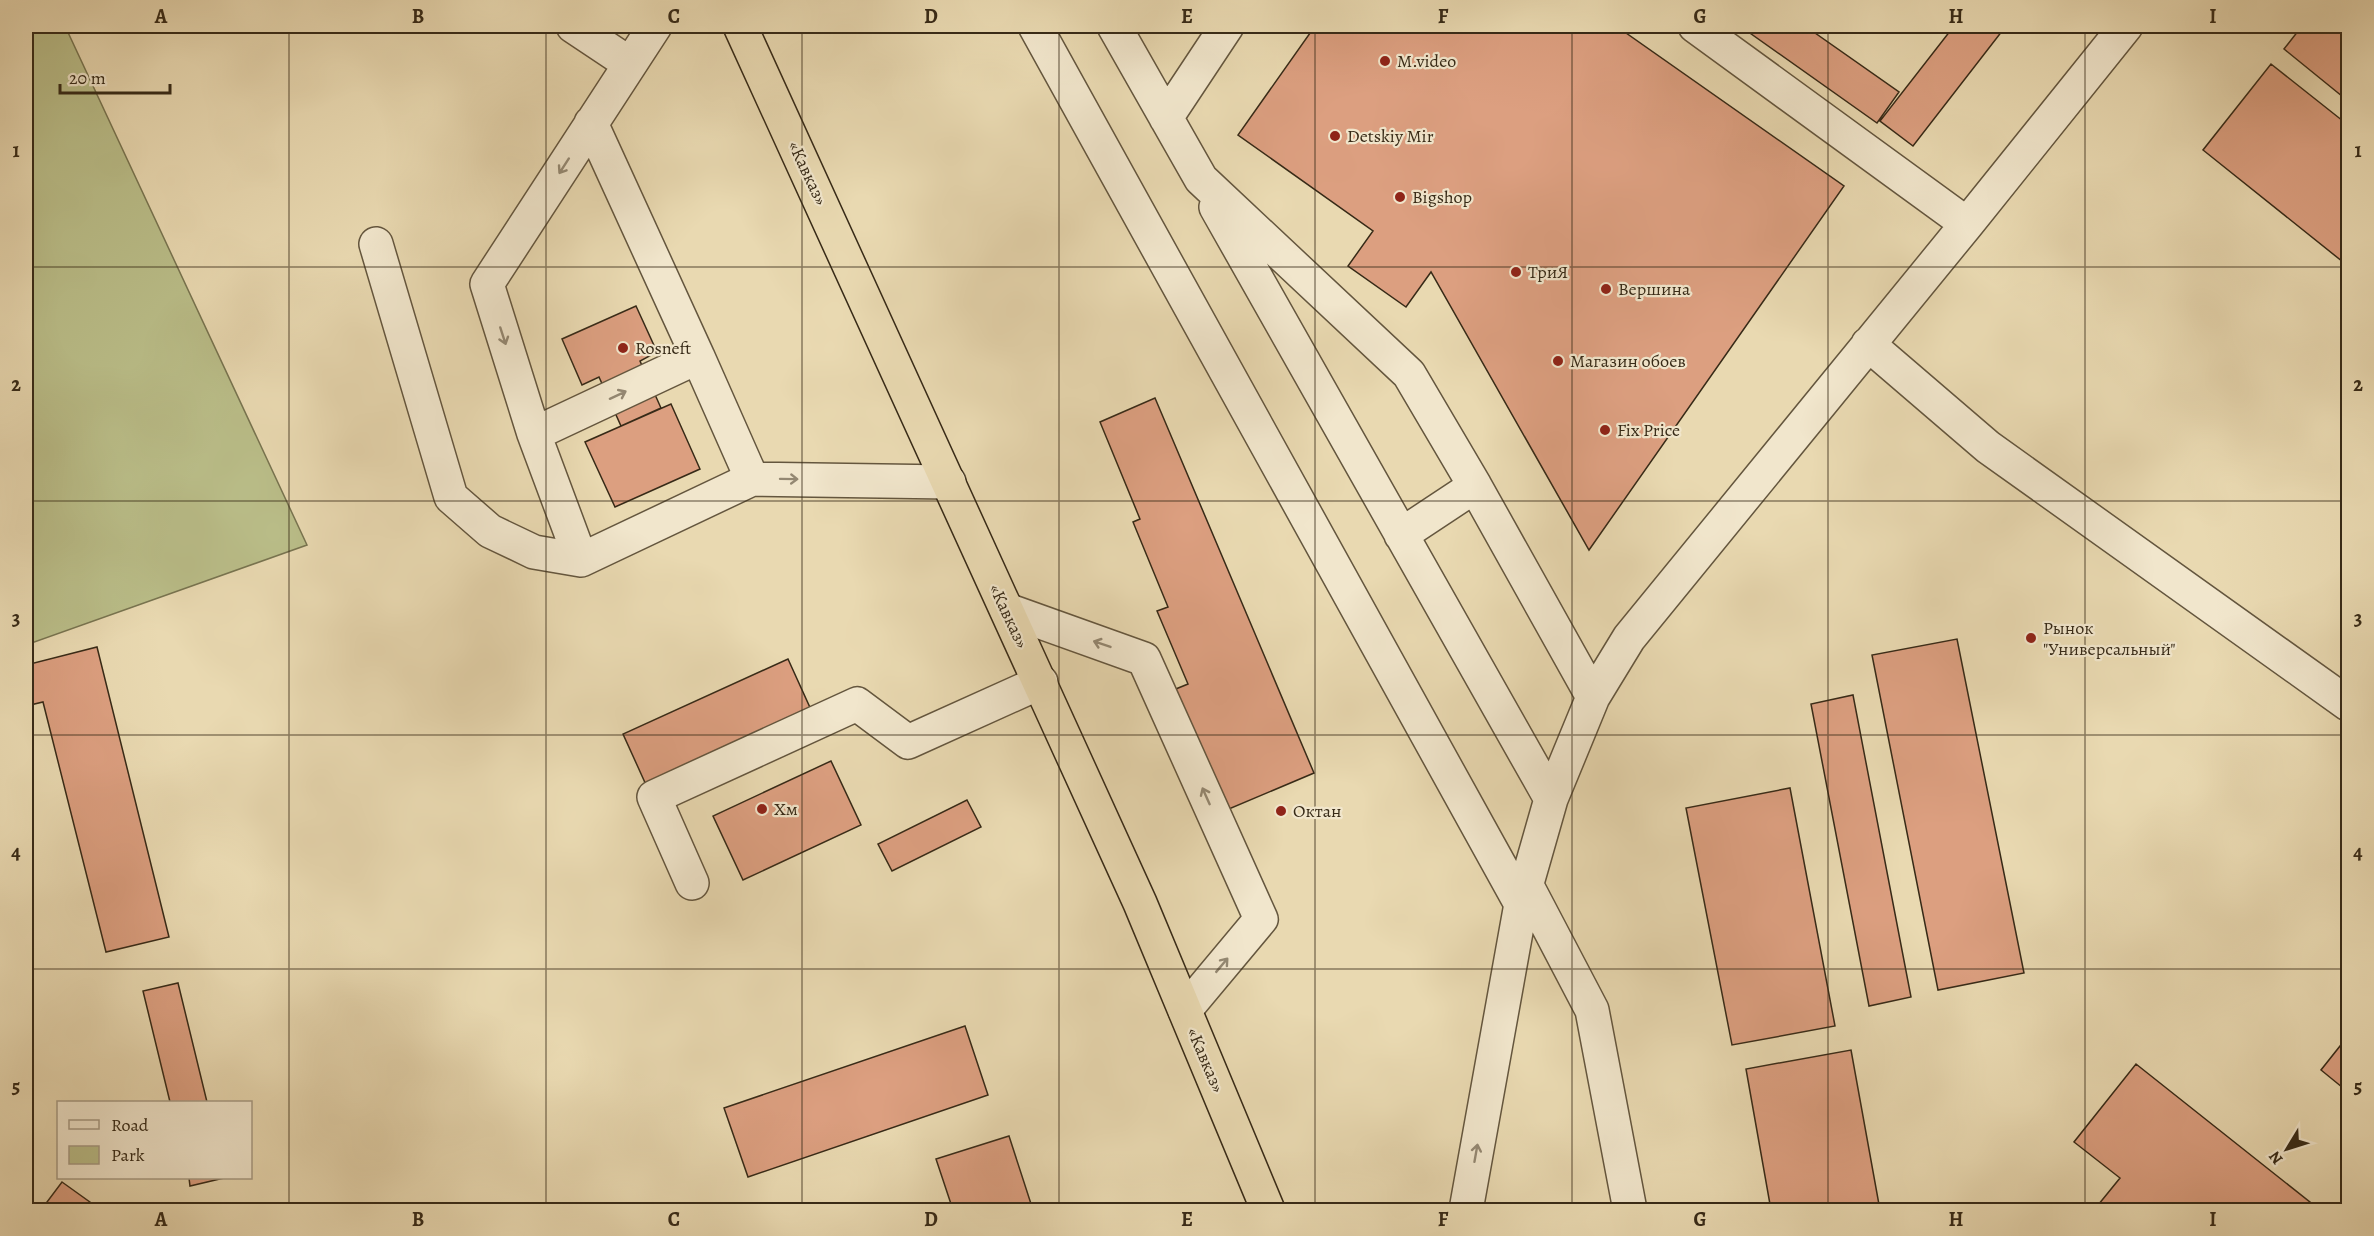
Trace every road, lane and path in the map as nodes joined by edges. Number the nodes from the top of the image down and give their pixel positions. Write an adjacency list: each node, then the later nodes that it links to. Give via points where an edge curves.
1 (573, 26): 9 (street)
2 (655, 26): 9 (street)
3 (740, 26): 19 (highway, «Кавказ»)
4 (1035, 26): 29 (street)
5 (1114, 26): 10 (street)
6 (1227, 26): 10 (street)
7 (1695, 26): 13 (street)
8 (2126, 26): 13 (street)
9 (630, 64): 11 (street)
10 (1166, 118): 12 (street)
11 (591, 123): 16 (street); 17 (street, one-way to 17, via 487,284)
12 (1201, 179): 20 (street, via 1409,374); 21 (street)
13 (1967, 224): 15 (street)
14 (375, 244): 22 (street, via 451,497 490,531 534,552)
15 (1868, 344): 25 (street, via 1629,638); 26 (street, via 1989,447)
16 (698, 357): 17 (street, one-way to 16); 18 (street)
17 (534, 434): 22 (street)
18 (752, 479): 19 (street, one-way to 19); 22 (street)
19 (949, 482): 23 (highway, «Кавказ»)
20 (1475, 486): 21 (street); 25 (street)
21 (1401, 534): 27 (street)
22 (581, 560)
23 (1006, 610): 24 (highway, «Кавказ»); 30 (street, one-way to 23, via 1261,919 1144,658)
24 (1041, 682): 28 (street, via 908,742 857,704 654,797); 30 (highway, «Кавказ»)
25 (1593, 697): 27 (street)
26 (2349, 704)
27 (1551, 799): 29 (street)
28 (692, 883)
29 (1524, 895): 32 (street, one-way to 29); 33 (street, via 1592,1010)
30 (1185, 1010): 31 (highway, «Кавказ»)
31 (1268, 1210)
32 (1466, 1210)
33 (1630, 1210)

